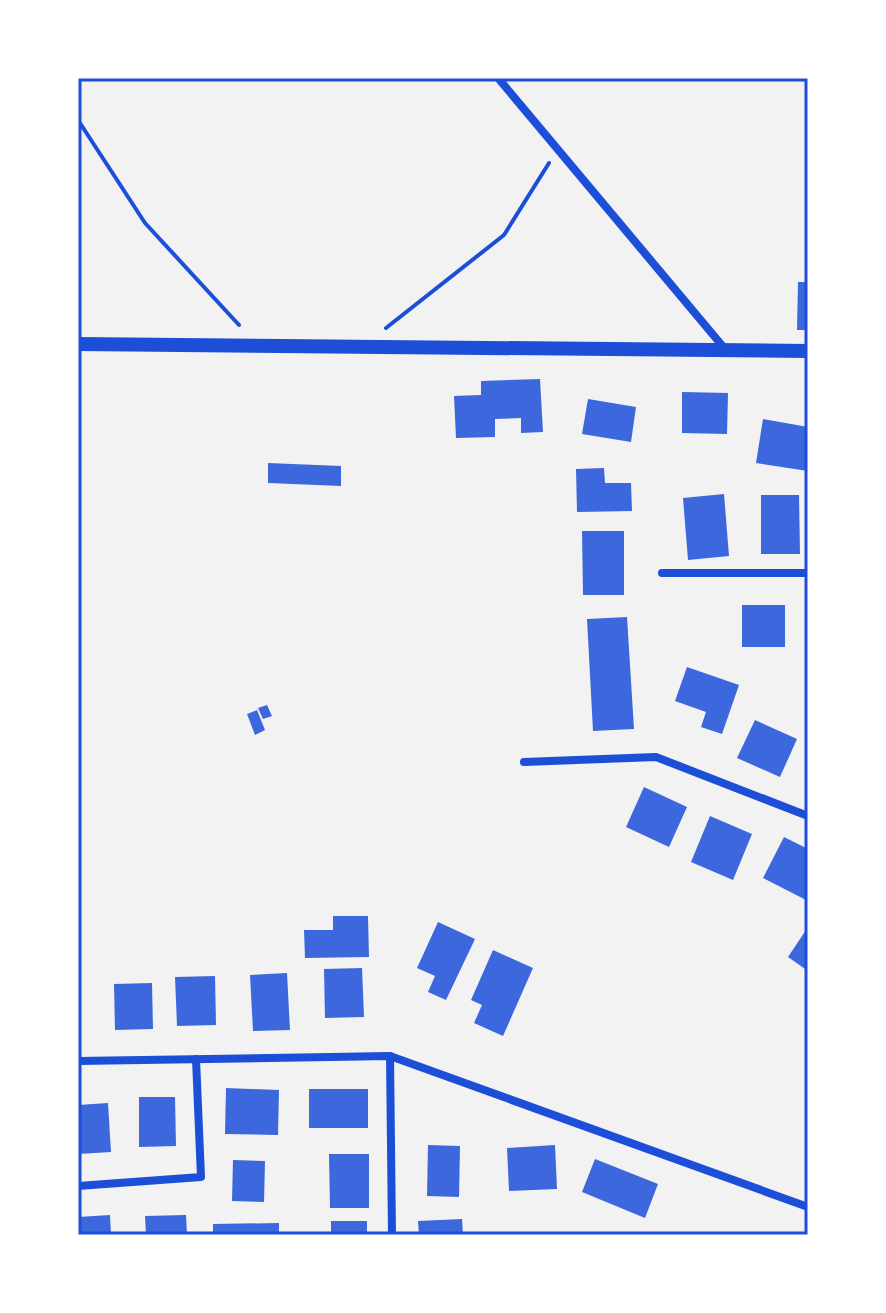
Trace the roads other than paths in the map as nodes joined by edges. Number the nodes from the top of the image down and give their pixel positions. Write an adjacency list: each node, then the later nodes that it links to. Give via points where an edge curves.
1 (498, 78): 3 (street)
2 (78, 344): 3 (street)
3 (726, 350): 4 (street)
4 (808, 351)
5 (662, 573): 6 (street)
6 (808, 573)
7 (524, 762): 8 (street, via 656,757)
8 (808, 816)
9 (390, 1056): 11 (street); 13 (street); 14 (street)
10 (78, 1059): 11 (street)
11 (196, 1059): 12 (street, via 201,1177)
12 (78, 1186)
13 (808, 1207)
14 (392, 1235)

